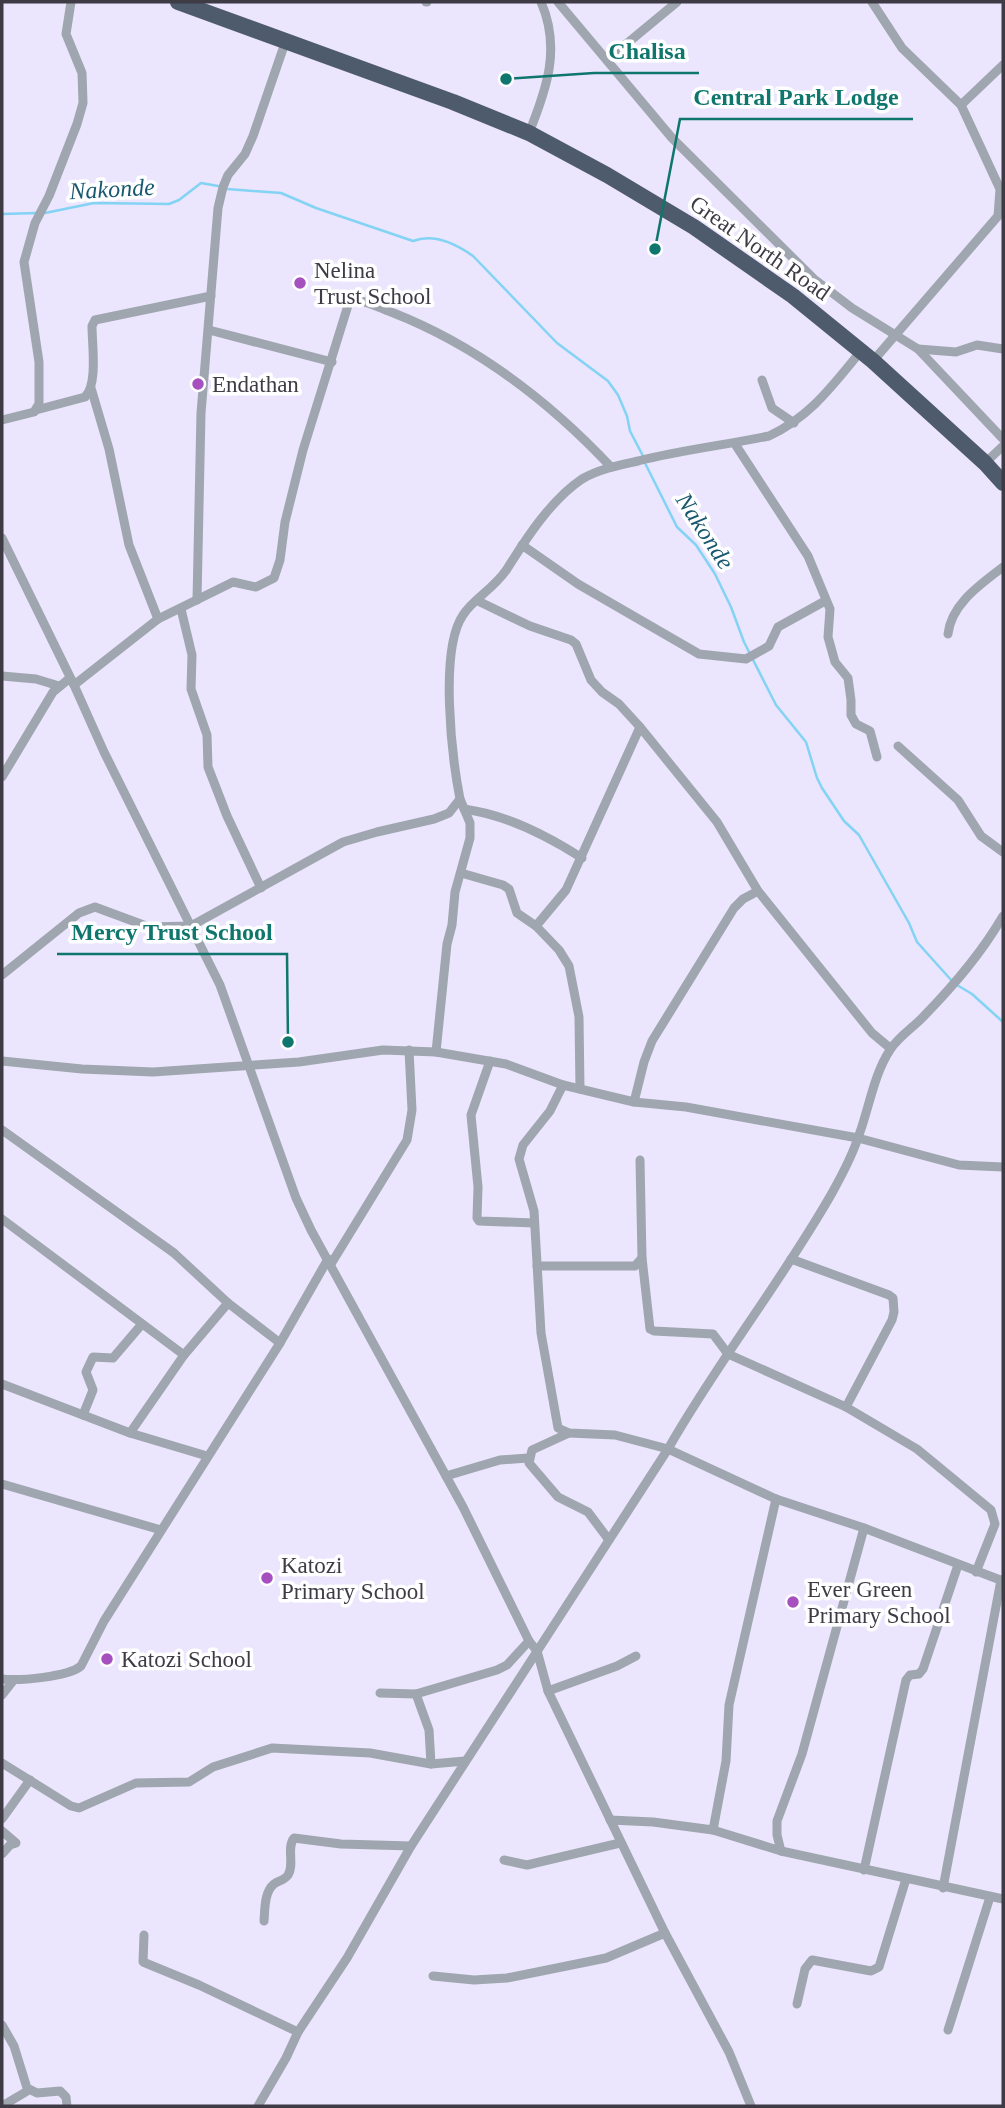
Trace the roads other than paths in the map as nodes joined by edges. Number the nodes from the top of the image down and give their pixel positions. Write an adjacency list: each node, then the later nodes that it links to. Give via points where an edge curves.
1 (71, 2): 22 (street, via 66,34 82,73 83,103 24,262 39,362)
2 (178, 2): 7 (highway, Great North Road)
3 (541, 2): 12 (street, via 548,18 551,60)
4 (558, 2): 9 (street)
5 (677, 2): 9 (street)
6 (872, 2): 11 (street, via 902,48)
7 (213, 7): 8 (highway, Great North Road)
8 (286, 40): 12 (highway, Great North Road); 13 (street, via 249,147 223,187)
9 (607, 60): 15 (street, via 672,138 814,279)
10 (1003, 65): 11 (street)
11 (961, 105): 15 (street, via 1000,189 1000,211)
12 (529, 133): 18 (highway, Great North Road, via 694,227 793,296)
13 (211, 296): 14 (street); 21 (street, via 95,320)
14 (209, 330): 19 (street); 34 (street, via 201,413)
15 (897, 335): 16 (street); 18 (street)
16 (918, 349): 17 (street, via 956,352 977,345); 25 (street)
17 (1003, 349)
18 (867, 356): 24 (street); 28 (highway, Great North Road)
19 (332, 362): 29 (street, via 351,299 385,310 430,327 516,380 576,430); 34 (street, via 303,450 274,578 256,587 233,582)
20 (762, 380): 24 (street, via 770,406)
21 (91, 388): 22 (street, via 85,397); 38 (street, via 129,545)
22 (36, 410): 23 (street)
23 (2, 420)
24 (794, 423): 26 (street, via 769,436)
25 (1003, 439)
26 (734, 444): 29 (street); 36 (street, via 808,556)
27 (1003, 446): 28 (street)
28 (985, 463): 30 (highway, Great North Road)
29 (611, 467): 32 (street, via 583,479 555,504)
30 (1003, 483)
31 (2, 538): 41 (street)
32 (522, 545): 35 (street, via 498,583); 36 (street, via 578,584 699,654 746,659 769,646 778,627)
33 (1003, 567): 39 (street, via 952,615)
34 (197, 600): 37 (street)
35 (478, 601): 43 (street, via 574,642 591,680); 47 (street, via 458,624 450,673 450,731)
36 (825, 601): 45 (street, via 835,662 848,678 851,715 870,732)
37 (181, 609): 38 (street); 52 (street, via 192,654 191,689 207,735 208,767)
38 (158, 620): 41 (street)
39 (948, 634)
40 (2, 676): 42 (street)
41 (72, 681): 42 (street); 55 (street)
42 (59, 685): 46 (street)
43 (640, 727): 50 (street); 53 (street, via 717,822)
44 (898, 746): 49 (street, via 958,800 981,836)
45 (877, 757)
46 (2, 776)
47 (460, 799): 48 (street); 52 (street, via 449,813 434,819 343,842)
48 (464, 809): 50 (street, via 488,813 549,837); 51 (street, via 470,838)
49 (1003, 852)
50 (582, 858): 56 (street, via 566,890)
51 (461, 873): 56 (street, via 507,887 517,913); 60 (street, via 447,944)
52 (261, 888): 55 (street)
53 (758, 891): 58 (street, via 872,1033); 66 (street, via 734,908 652,1041)
54 (1003, 916): 58 (street, via 962,976)
55 (191, 926): 57 (street, via 149,927 107,909 89,908); 63 (street, via 220,985)
56 (536, 926): 65 (street, via 569,966 579,1017)
57 (2, 975)
58 (890, 1048): 68 (street)
59 (409, 1049): 60 (street); 63 (street); 75 (street, via 412,1110 407,1140)
60 (436, 1052): 62 (street)
61 (2, 1060): 63 (street, via 153,1072)
62 (490, 1061): 64 (street); 72 (street, via 471,1115 477,1218)
63 (248, 1065): 75 (street, via 296,1198)
64 (563, 1085): 65 (street); 72 (street, via 520,1154)
65 (580, 1089): 66 (street)
66 (634, 1102): 68 (street)
67 (2, 1130): 77 (street, via 174,1253)
68 (859, 1138): 70 (street, via 959,1165); 74 (street, via 833,1192)
69 (639, 1160): 73 (street)
70 (1003, 1167)
71 (2, 1219): 78 (street)
72 (534, 1223): 76 (street)
73 (642, 1258): 76 (street, via 635,1266); 81 (street, via 650,1329 713,1334)
74 (791, 1259): 81 (street); 83 (street, via 893,1298 892,1320)
75 (330, 1261): 79 (street); 90 (street)
76 (537, 1266): 86 (street, via 546,1367 558,1428)
77 (228, 1303): 79 (street); 80 (street)
78 (142, 1324): 80 (street); 84 (street, via 113,1358 93,1357 86,1372 93,1391)
79 (281, 1343): 88 (street)
80 (184, 1354): 85 (street)
81 (728, 1354): 83 (street); 87 (street)
82 (2, 1384): 84 (street)
83 (846, 1407): 97 (street, via 917,1449 991,1510 995,1524)
84 (83, 1415): 85 (street)
85 (130, 1433): 88 (street)
86 (569, 1433): 87 (street, via 615,1435); 89 (street, via 532,1450)
87 (668, 1449): 92 (street); 95 (street)
88 (207, 1455): 94 (street)
89 (528, 1458): 90 (street, via 500,1460); 95 (street, via 550,1490 585,1509)
90 (446, 1476): 99 (street)
91 (2, 1484): 94 (street)
92 (776, 1499): 93 (street); 114 (street, via 729,1705 726,1761)
93 (864, 1528): 96 (street); 118 (street, via 800,1762 777,1821)
94 (161, 1530): 103 (street, via 81,1666 75,1671)
95 (609, 1540): 100 (street)
96 (958, 1565): 97 (street); 121 (street, via 923,1669 906,1680)
97 (976, 1572): 98 (street)
98 (1002, 1581): 123 (street)
99 (529, 1641): 100 (street); 106 (street, via 503,1667)
100 (537, 1651): 104 (street); 108 (street)
101 (636, 1656): 104 (street)
102 (2, 1679): 103 (street)
103 (13, 1681): 107 (street)
104 (548, 1691): 113 (street)
105 (380, 1693): 106 (street)
106 (416, 1694): 110 (street, via 429,1730)
107 (2, 1695)
108 (466, 1761): 110 (street); 117 (street)
109 (2, 1763): 111 (street)
110 (431, 1764): 111 (street, via 370,1753 268,1749 213,1767 189,1782 136,1783 79,1808)
111 (30, 1780): 112 (street)
112 (2, 1819)
113 (610, 1820): 114 (street); 116 (street)
114 (713, 1830): 118 (street)
115 (2, 1831): 119 (street, via 16,1843)
116 (620, 1843): 120 (street, via 527,1866); 127 (street)
117 (411, 1846): 126 (street, via 294,1838 289,1873 271,1886); 133 (street)
118 (781, 1851): 121 (street)
119 (2, 1854)
120 (504, 1860)
121 (864, 1870): 122 (street)
122 (906, 1879): 123 (street); 130 (street, via 879,1967 871,1971 812,1960 805,1969)
123 (943, 1888): 124 (street)
124 (990, 1897): 125 (street); 132 (street)
125 (1003, 1899)
126 (264, 1921)
127 (665, 1933): 129 (street, via 606,1958 507,1978); 138 (street, via 729,2052)
128 (144, 1935): 133 (street, via 143,1962)
129 (433, 1976)
130 (797, 2004)
131 (2, 2025): 134 (street)
132 (948, 2030)
133 (298, 2032): 137 (street)
134 (29, 2090): 135 (street); 136 (street, via 62,2092)
135 (2, 2106)
136 (67, 2106)
137 (258, 2106)
138 (751, 2106)

